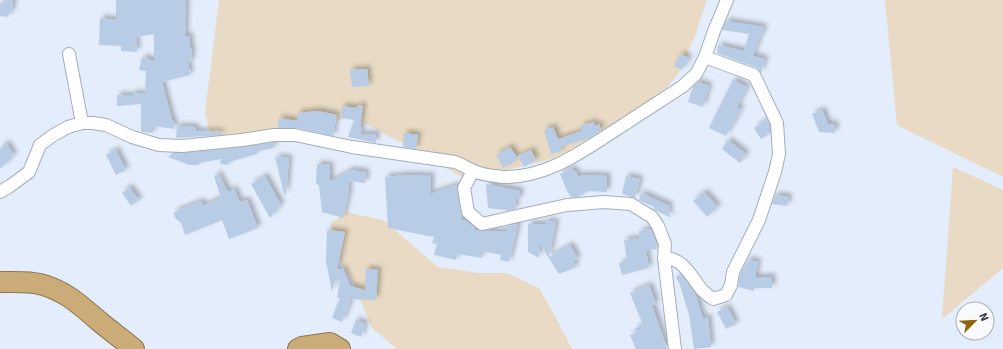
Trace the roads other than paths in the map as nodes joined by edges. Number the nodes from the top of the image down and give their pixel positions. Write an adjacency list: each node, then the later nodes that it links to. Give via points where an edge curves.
1 (726, 0): 3 (street)
2 (69, 54): 4 (street)
3 (705, 57): 5 (street, via 696,74 683,86 584,151 521,177 503,177); 7 (street, via 754,75 777,123 779,154 759,220 733,272 726,295 713,299 702,290 679,262 672,258)
4 (82, 124): 5 (street, via 106,125 132,137 159,145 182,146 274,135 295,135 352,147 455,162); 6 (street, via 68,127 40,145 28,172)
5 (473, 171): 7 (street, via 464,188 468,212 482,224 567,205 604,202 631,204 652,217 658,226 665,244)
6 (0, 192)
7 (664, 258): 12 (street)
8 (0, 282): 9 (highway, via 40,284 62,292 80,303)
9 (134, 349)
10 (298, 349): 11 (highway, via 330,343)
11 (340, 349)
12 (675, 349)

